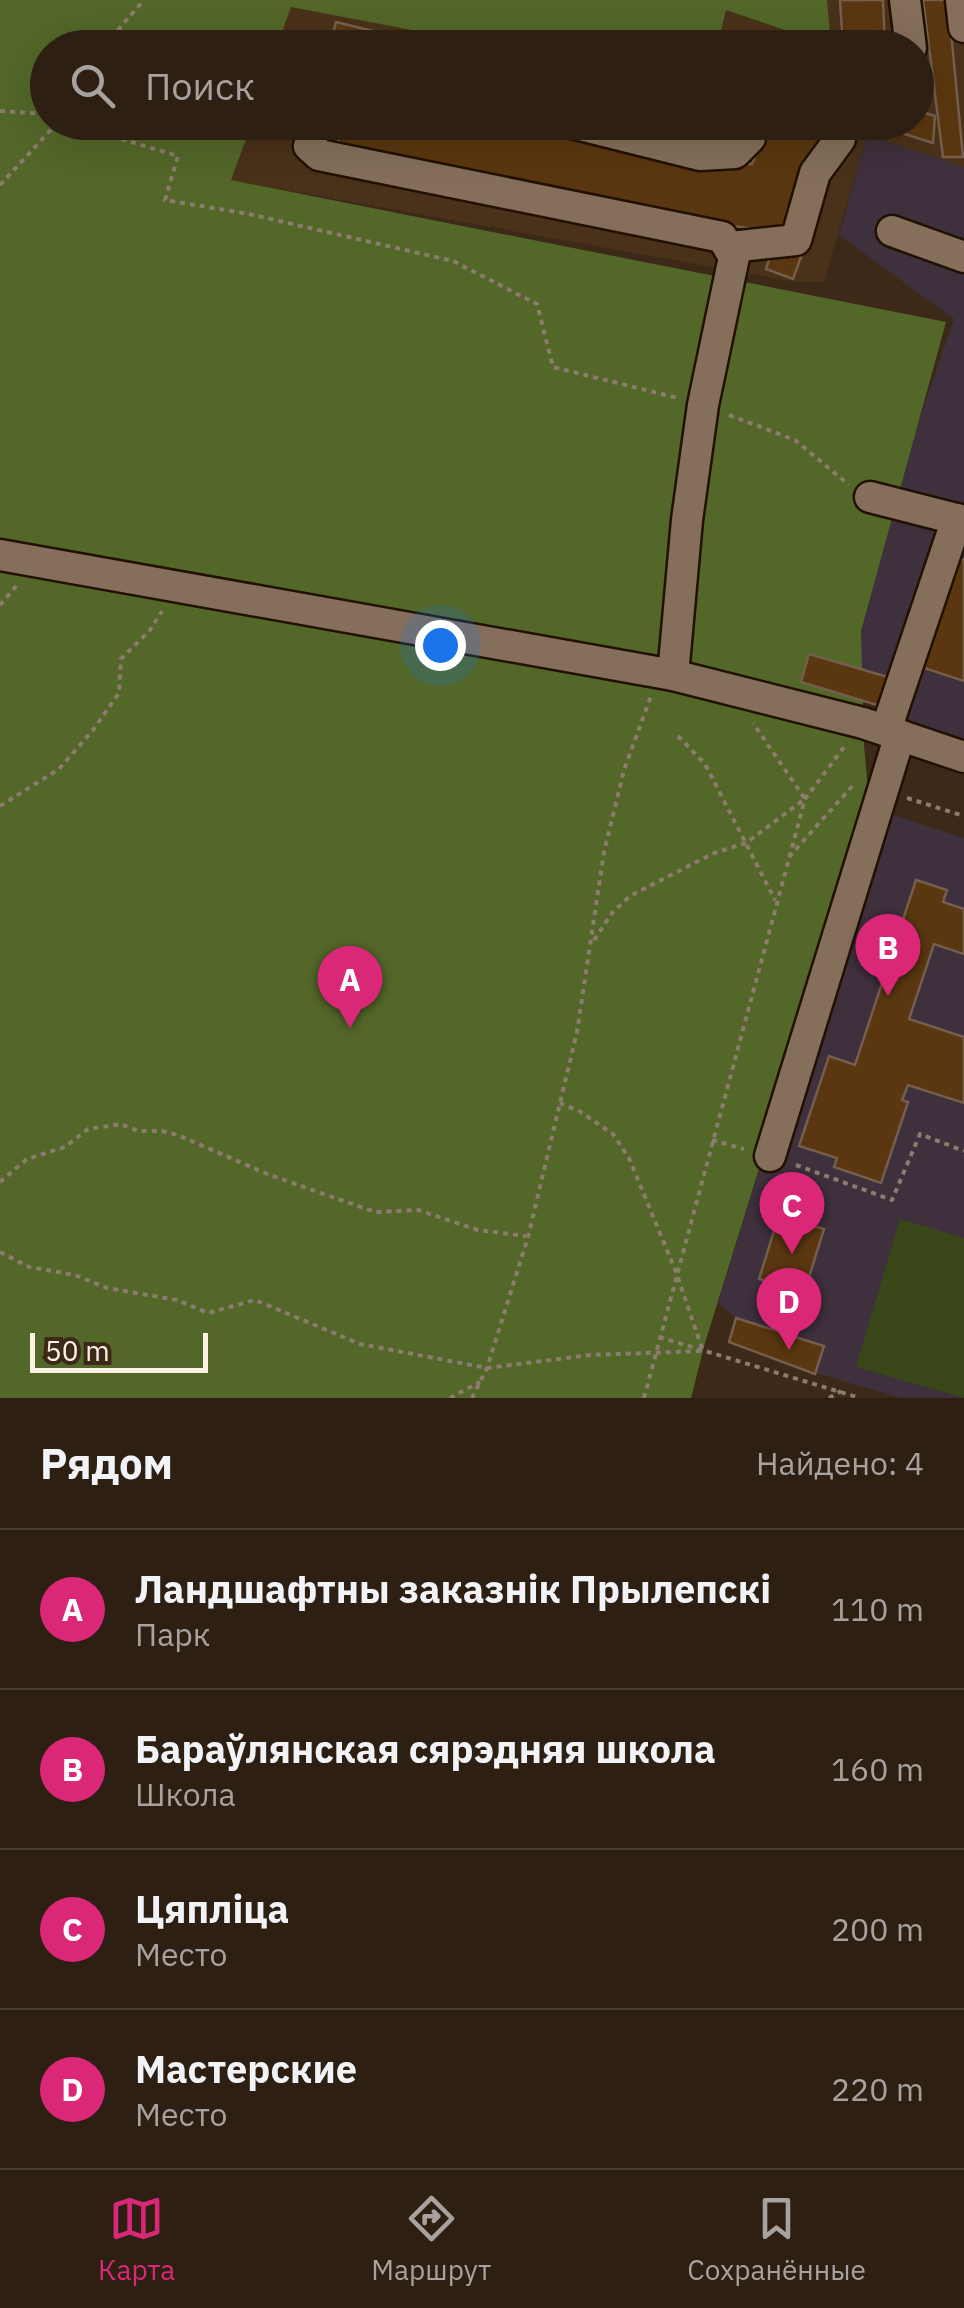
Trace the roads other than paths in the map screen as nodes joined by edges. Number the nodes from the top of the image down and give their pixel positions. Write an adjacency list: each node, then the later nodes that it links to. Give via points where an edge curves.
1 (905, 0): 4 (street)
2 (961, 0): 3 (street)
3 (964, 27)
4 (909, 30)
5 (311, 140): 10 (street, via 319,156 722,237)
6 (640, 140): 7 (street, via 700,155 735,153)
7 (748, 140)
8 (839, 140): 10 (street, via 815,174 796,240)
9 (892, 230): 11 (street)
10 (730, 246): 15 (street, via 734,257 703,405)
11 (964, 257)
12 (870, 496): 13 (street)
13 (961, 520): 16 (street)
14 (0, 555): 15 (street)
15 (664, 673): 16 (street)
16 (883, 729): 17 (street); 18 (street)
17 (964, 756)
18 (770, 1156)

